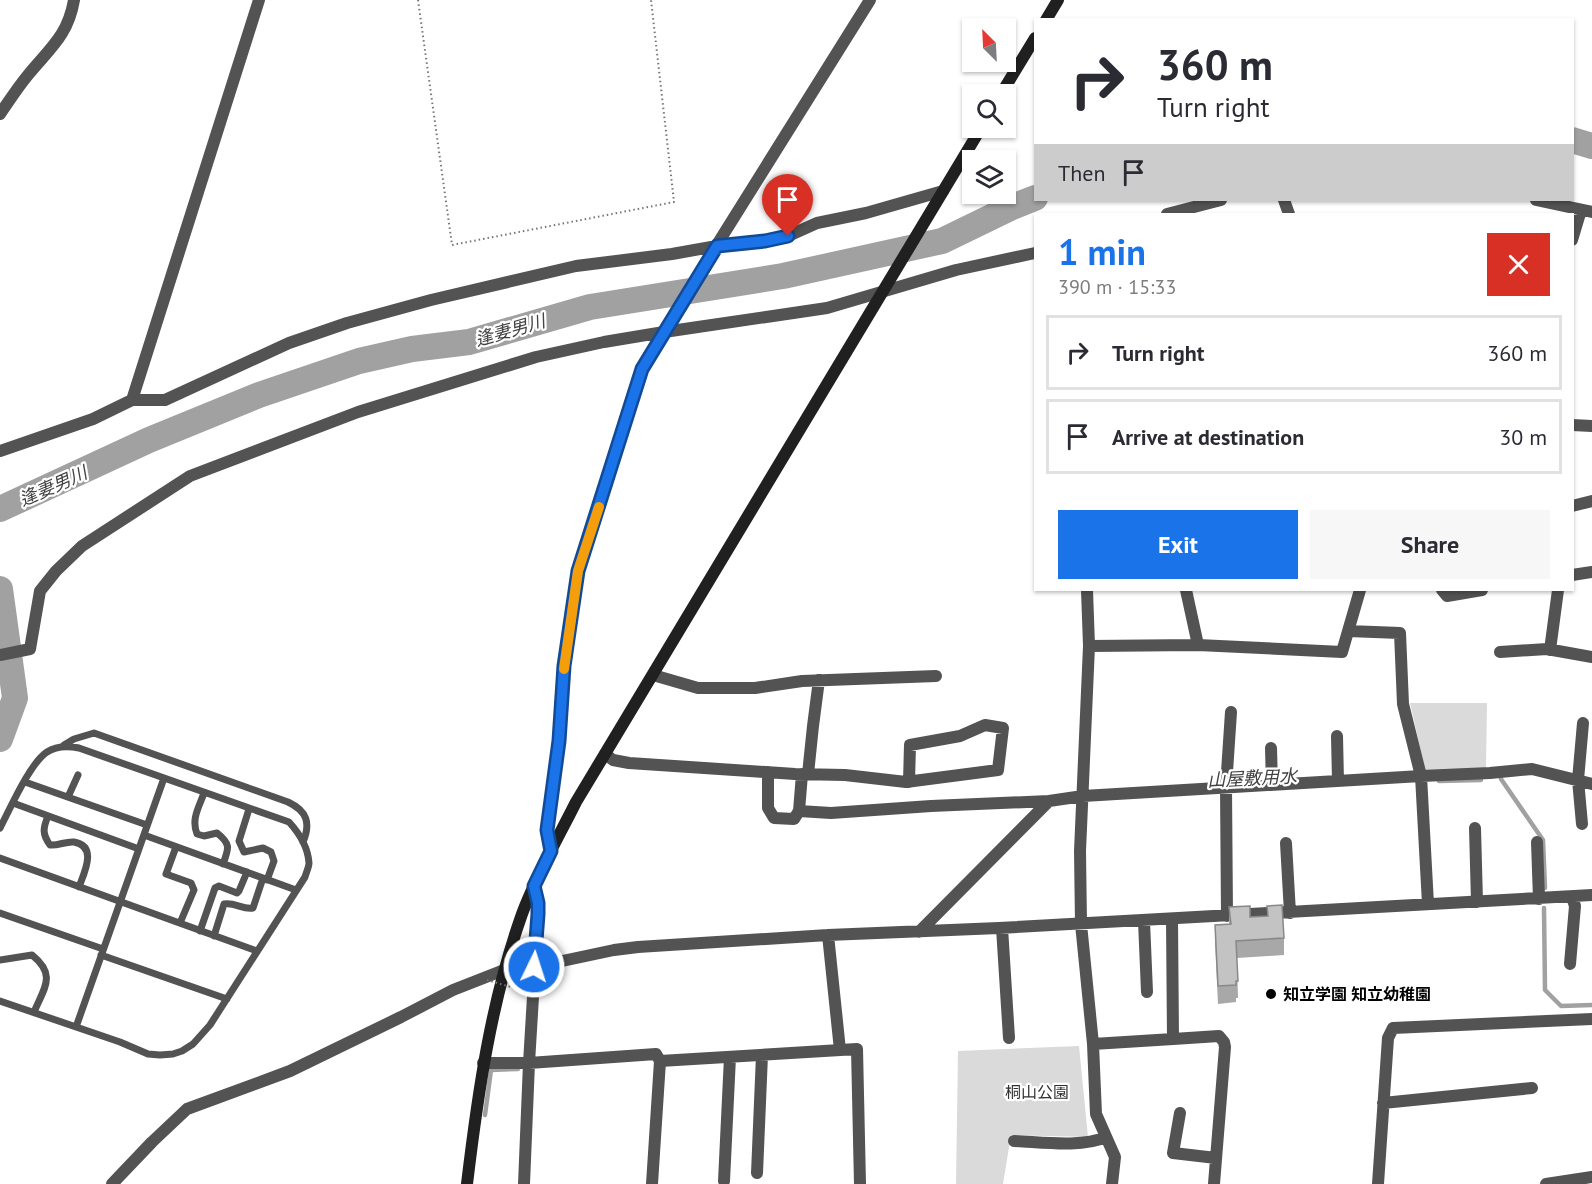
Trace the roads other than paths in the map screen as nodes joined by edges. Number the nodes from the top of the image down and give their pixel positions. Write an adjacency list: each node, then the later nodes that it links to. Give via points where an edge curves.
1 (74, 0): 8 (street, via 66,27)
2 (259, 0): 20 (street)
3 (870, 0): 16 (street)
4 (1058, 0): 5 (street)
5 (1047, 18)
6 (1034, 40): 7 (street)
7 (1007, 84)
8 (0, 114)
9 (975, 138): 10 (street)
10 (940, 195): 16 (street, via 817,223 788,236); 18 (street)
11 (1217, 201): 14 (street)
12 (1541, 201): 13 (street)
13 (1586, 211): 15 (street)
14 (1171, 213)
15 (1574, 236)
16 (717, 246): 19 (street); 20 (street, via 576,266 431,300 289,343 165,400)
17 (1034, 253): 18 (street)
18 (886, 287): 19 (street, via 827,308); 41 (street)
19 (666, 328): 39 (street, via 536,357 358,412 190,476 82,546 40,591 30,649); 80 (street, via 642,369 578,571 547,830)
20 (132, 400): 23 (street, via 93,419)
21 (1574, 425): 22 (street)
22 (1592, 426)
23 (0, 451)
24 (1592, 501): 25 (street)
25 (1574, 506)
26 (1592, 572): 27 (street)
27 (1574, 575)
28 (1087, 591): 36 (street)
29 (1186, 591): 35 (street)
30 (1360, 591): 34 (street)
31 (1443, 591): 32 (street, via 1447,596)
32 (1476, 591)
33 (1558, 591): 37 (street)
34 (1348, 631): 35 (street, via 1342,652); 53 (street, via 1400,633 1403,704)
35 (1198, 645): 36 (street)
36 (1089, 646): 63 (street)
37 (1550, 650): 38 (street); 40 (street)
38 (1500, 652)
39 (0, 655)
40 (1592, 657)
41 (653, 675): 43 (street, via 698,688 755,688); 49 (street)
42 (936, 676): 43 (street)
43 (819, 680): 51 (street)
44 (1232, 712): 61 (street)
45 (1583, 723): 55 (street)
46 (1336, 736): 56 (street)
47 (60, 748): 54 (lane, via 79,748); 57 (lane, via 47,752); 75 (lane, via 94,733 288,802 298,807 307,823)
48 (1271, 748): 60 (street)
49 (605, 754): 50 (street, via 629,763); 80 (street)
50 (768, 772): 51 (street); 68 (street, via 768,808 774,818 794,819)
51 (805, 774): 58 (street); 68 (street)
52 (78, 775): 64 (lane)
53 (1421, 776): 55 (street, via 1532,769); 56 (street); 93 (street)
54 (164, 778): 62 (lane); 71 (lane)
55 (1578, 780): 59 (street); 70 (street)
56 (1338, 781): 60 (street)
57 (25, 782): 64 (lane); 66 (lane)
58 (909, 782): 58 (street, via 998,770 1003,728 985,725 960,736 910,745)
59 (1592, 784)
60 (1272, 785): 61 (street)
61 (1226, 787): 63 (street); 96 (street)
62 (204, 793): 67 (lane); 82 (lane, via 194,827 196,834 217,833 226,840)
63 (1083, 796): 65 (street); 100 (street)
64 (68, 797): 71 (lane)
65 (1049, 801): 68 (street, via 831,813); 103 (street)
66 (13, 803): 69 (lane); 72 (lane)
67 (249, 808): 75 (lane, via 289,822); 84 (lane, via 239,841 244,852 271,852 274,861)
68 (799, 811)
69 (48, 816): 79 (lane); 86 (lane, via 43,828 50,845 76,842 85,848 89,858)
70 (1582, 824)
71 (147, 825): 74 (lane)
72 (0, 828)
73 (1475, 828): 92 (street)
74 (144, 835): 78 (lane); 79 (lane)
75 (303, 842): 87 (lane, via 309,864)
76 (1537, 842): 90 (street)
77 (1286, 843): 95 (street)
78 (176, 847): 82 (lane); 99 (lane, via 166,874 191,883 194,890)
79 (139, 849): 91 (lane)
80 (551, 851): 85 (street)
81 (0, 858): 86 (lane)
82 (223, 864): 83 (lane)
83 (247, 872): 84 (lane); 102 (lane, via 237,893 219,886 214,888)
84 (265, 879): 87 (lane); 105 (lane, via 253,908 224,904)
85 (534, 886): 110 (street, via 538,914); 111 (street)
86 (79, 887): 91 (lane)
87 (296, 890): 106 (lane)
88 (1592, 896): 89 (street)
89 (1572, 897): 90 (street); 109 (street, via 1575,906)
90 (1539, 899): 92 (street)
91 (120, 902): 99 (lane); 107 (lane)
92 (1477, 902): 93 (street)
93 (1428, 904): 95 (street)
94 (0, 913): 107 (lane)
95 (1290, 913): 96 (street)
96 (1227, 916): 97 (street)
97 (1172, 919): 98 (street); 119 (street)
98 (1144, 921): 100 (street); 112 (street)
99 (180, 923): 102 (lane)
100 (1081, 924): 101 (street); 120 (street)
101 (1002, 928): 103 (street); 118 (street)
102 (200, 931): 105 (lane)
103 (919, 932): 104 (street)
104 (828, 935): 110 (street, via 638,947); 121 (street)
105 (214, 936): 106 (lane)
106 (256, 951): 113 (lane)
107 (102, 952): 113 (lane); 117 (lane)
108 (0, 960): 115 (lane, via 32,955 45,968 45,986)
109 (1570, 964)
110 (534, 967): 111 (street); 126 (street)
111 (504, 970): 125 (street); 136 (street, via 453,990 290,1071 188,1109)
112 (1147, 992)
113 (226, 999): 117 (lane, via 193,1044 173,1054 148,1054)
114 (0, 1001): 115 (lane)
115 (33, 1012): 117 (lane)
116 (1592, 1019): 128 (street, via 1393,1028 1388,1038)
117 (75, 1027)
118 (1009, 1038)
119 (1173, 1039): 120 (street); 132 (street, via 1219,1036 1224,1042)
120 (1093, 1044): 130 (street, via 1096,1114)
121 (840, 1050): 122 (street); 140 (street, via 857,1049)
122 (762, 1055): 123 (street); 133 (street)
123 (730, 1057): 124 (street); 135 (street)
124 (660, 1061): 126 (street, via 656,1054); 139 (street)
125 (483, 1063): 126 (street); 137 (street)
126 (529, 1063): 138 (street)
127 (1532, 1088): 128 (street)
128 (1383, 1103): 143 (street)
129 (1180, 1113): 132 (street, via 1173,1153)
130 (1106, 1137): 131 (street, via 1084,1143); 141 (street, via 1115,1157)
131 (1014, 1142)
132 (1216, 1158): 142 (street)
133 (757, 1173)
134 (1592, 1177): 144 (street)
135 (724, 1181)
136 (112, 1184)
137 (467, 1184)
138 (524, 1184)
139 (652, 1184)
140 (860, 1184)
141 (1112, 1184)
142 (1214, 1184)
143 (1378, 1184)
144 (1546, 1184)

